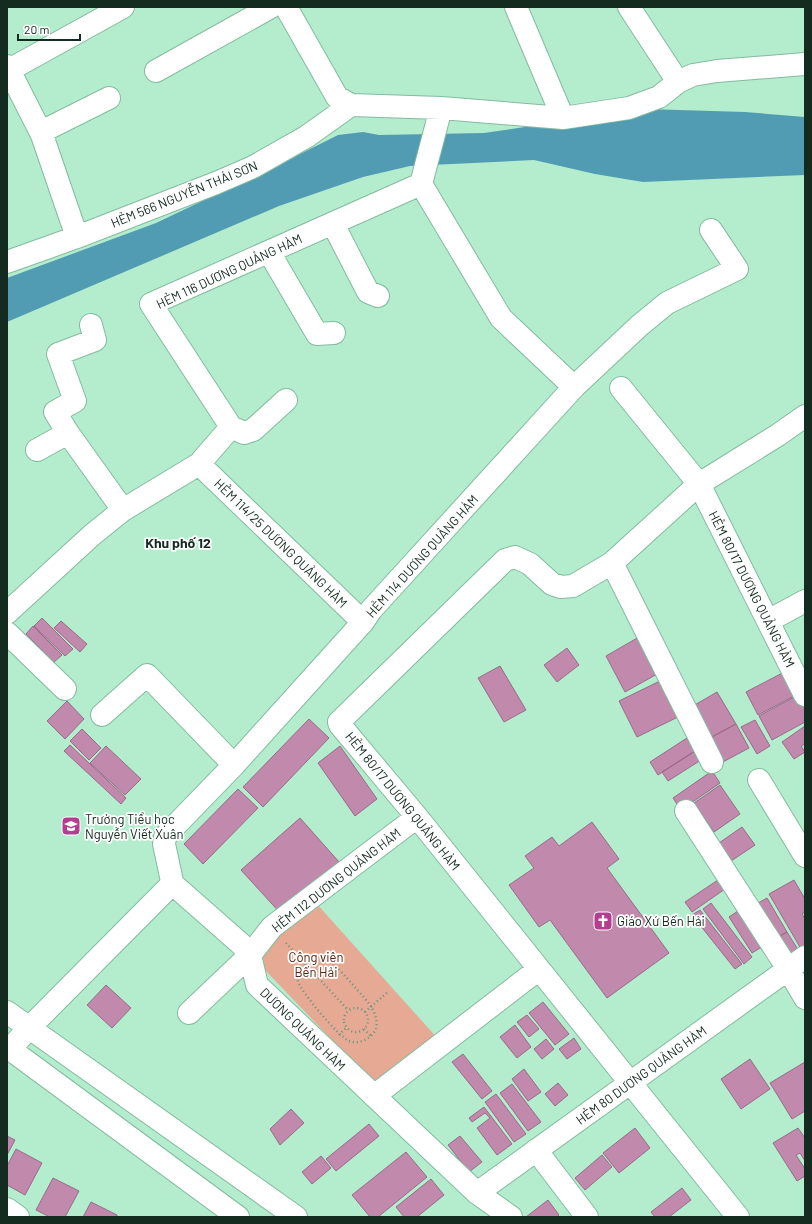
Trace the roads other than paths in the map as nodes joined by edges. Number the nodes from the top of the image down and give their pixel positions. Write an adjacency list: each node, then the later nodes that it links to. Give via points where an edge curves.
1 (123, 7): 7 (street)
2 (271, 7): 8 (street)
3 (286, 7): 11 (street, via 337,97)
4 (516, 7): 13 (street)
5 (629, 7): 9 (street)
6 (805, 64): 9 (street, via 717,71)
7 (8, 68): 14 (street)
8 (156, 71)
9 (678, 82): 13 (street, via 659,97 629,108)
10 (109, 98): 14 (street)
11 (351, 105): 12 (street); 18 (street, HẺM 566 NGUYỄN THÁI SƠN, via 306,137 253,167)
12 (441, 108): 13 (street); 15 (street)
13 (563, 118)
14 (40, 132): 18 (street)
15 (421, 184): 16 (street, HẺM 116 DƯƠNG QUẢNG HÀM); 24 (street, via 501,318)
16 (333, 224): 19 (street, HẺM 116 DƯƠNG QUẢNG HÀM); 21 (street, via 368,292)
17 (711, 230): 24 (street, HẺM 114 DƯƠNG QUẢNG HÀM, via 737,269 667,304 639,326)
18 (77, 237): 20 (street, HẺM 566 NGUYỄN THÁI SƠN)
19 (269, 252): 23 (street, via 316,334); 28 (street, HẺM 116 DƯƠNG QUẢNG HÀM, via 151,304)
20 (7, 262)
21 (378, 296)
22 (92, 325): 29 (street, via 95,340 58,354 75,401 55,412)
23 (334, 333)
24 (574, 387): 38 (street, HẺM 114 DƯƠNG QUẢNG HÀM, via 370,610)
25 (620, 388): 32 (street, HẺM 80/17 DƯƠNG QUẢNG HÀM)
26 (286, 400): 28 (street, via 253,430 244,433)
27 (805, 416): 32 (street, HẺM 80/17 DƯƠNG QUẢNG HÀM)
28 (231, 427): 31 (street)
29 (68, 433): 30 (street); 33 (street)
30 (37, 450)
31 (199, 464): 33 (street); 38 (street, HẺM 114/25 DƯƠNG QUẢNG HÀM)
32 (699, 484): 34 (street, HẺM 80/17 DƯƠNG QUẢNG HÀM); 37 (street, HẺM 80/17 DƯƠNG QUẢNG HÀM)
33 (123, 510): 36 (street, via 92,534)
34 (612, 563): 43 (street); 47 (street, HẺM 80/17 DƯƠNG QUẢNG HÀM, via 573,586 561,587 552,584 530,564 515,557 506,560 340,722)
35 (805, 601): 37 (street)
36 (7, 613)
37 (768, 620): 41 (street, HẺM 80/17 DƯƠNG QUẢNG HÀM)
38 (363, 622): 44 (street, HẺM 114 DƯƠNG QUẢNG HÀM)
39 (7, 633): 40 (street)
40 (65, 689)
41 (805, 695)
42 (102, 715): 44 (street, via 147,675)
43 (712, 762)
44 (234, 765): 49 (street, HẺM 114 DƯƠNG QUẢNG HÀM, via 165,837 164,844)
45 (759, 780): 48 (street)
46 (686, 811): 51 (street)
47 (417, 817): 50 (street, HẺM 112 DƯƠNG QUẢNG HÀM, via 272,927); 52 (street, HẺM 80/17 DƯƠNG QUẢNG HÀM)
48 (805, 856)
49 (173, 886): 50 (street, DƯƠNG QUẢNG HÀM, via 242,945); 56 (street, via 169,887)
50 (250, 955): 55 (street, HẺM 112 DƯƠNG QUẢNG HÀM); 59 (street, DƯƠNG QUẢNG HÀM, via 257,985)
51 (796, 963): 53 (street); 58 (street, HẺM 80 DƯƠNG QUẢNG HÀM)
52 (539, 969): 58 (street, HẺM 80/17 DƯƠNG QUẢNG HÀM); 59 (street)
53 (805, 998)
54 (7, 1012): 56 (street)
55 (189, 1013)
56 (29, 1028): 57 (street); 65 (street)
57 (9, 1048): 64 (street)
58 (630, 1082): 60 (street, HẺM 80 DƯƠNG QUẢNG HÀM); 68 (street, HẺM 80/17 DƯƠNG QUẢNG HÀM)
59 (374, 1096): 61 (street, DƯƠNG QUẢNG HÀM)
60 (536, 1150): 61 (street, HẺM 80 DƯƠNG QUẢNG HÀM); 67 (street)
61 (477, 1193): 66 (street, DƯƠNG QUẢNG HÀM)
62 (7, 1209): 63 (street)
63 (18, 1217)
64 (238, 1217)
65 (296, 1217)
66 (511, 1217)
67 (587, 1217)
68 (738, 1217)

